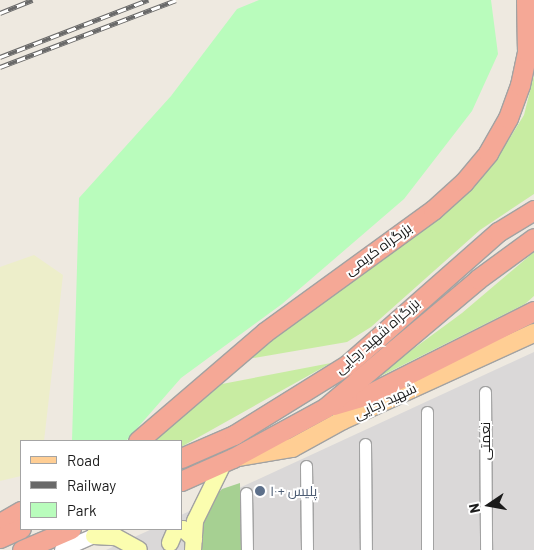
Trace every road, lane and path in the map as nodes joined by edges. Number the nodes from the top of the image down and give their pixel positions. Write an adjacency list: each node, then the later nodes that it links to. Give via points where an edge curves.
1 (526, 0): 9 (highway, بزرگراه کریمی, via 527,51 520,85 508,118 488,153 464,182 433,210 265,332)
2 (534, 210): 11 (highway, بزرگراه شهید رجایی, via 498,232 347,366 234,435)
3 (534, 238): 7 (highway, بزرگراه شهید رجایی, via 478,279)
4 (534, 311): 7 (highway, via 365,396)
5 (534, 333): 12 (main road, شهید رجایی, via 343,420 292,448)
6 (485, 392): 34 (street, نعمتی)
7 (325, 408): 12 (highway, بزرگراه شهید رجایی)
8 (427, 412): 33 (street)
9 (139, 440)
10 (365, 444): 32 (street)
11 (182, 458)
12 (229, 460): 14 (highway, بزرگراه شهید رجایی); 26 (main road, via 202,502 195,521)
13 (306, 466): 31 (street)
14 (182, 481)
15 (246, 493): 30 (street)
16 (20, 512): 17 (highway)
17 (0, 523)
18 (20, 528): 24 (highway)
19 (182, 529): 26 (main road)
20 (69, 530): 27 (highway)
21 (109, 530): 23 (street)
22 (179, 530): 25 (main road)
23 (94, 536): 28 (street); 29 (main road, via 116,537)
24 (0, 538)
25 (170, 541)
26 (193, 545)
27 (22, 550)
28 (62, 550)
29 (138, 550)
30 (247, 550)
31 (307, 550)
32 (366, 550)
33 (427, 550)
34 (486, 550)

